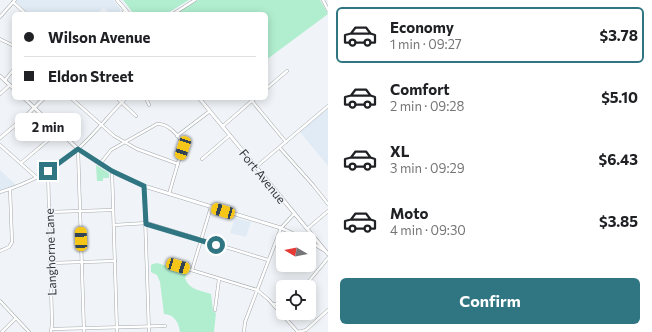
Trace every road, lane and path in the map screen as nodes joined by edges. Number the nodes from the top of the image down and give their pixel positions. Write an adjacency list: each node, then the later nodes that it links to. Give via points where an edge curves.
1 (117, 0): 5 (main road)
2 (195, 0): 8 (street)
3 (323, 0): 6 (street)
4 (14, 1): 7 (street); 9 (street)
5 (126, 10)
6 (328, 10)
7 (24, 12)
8 (176, 12)
9 (0, 18)
10 (0, 39): 11 (street)
11 (12, 45)
12 (287, 71): 17 (street)
13 (12, 72): 15 (street)
14 (0, 76): 15 (main road)
15 (5, 80): 16 (main road)
16 (10, 85): 18 (street)
17 (268, 87)
18 (0, 94)
19 (26, 100): 30 (main road)
20 (42, 100): 30 (main road)
21 (73, 100): 33 (street)
22 (118, 100): 27 (street)
23 (124, 100): 27 (street)
24 (147, 100): 28 (street)
25 (201, 100): 31 (main road, Fort Avenue)
26 (252, 101): 34 (street); 40 (street)
27 (121, 102): 32 (street); 33 (street)
28 (149, 105)
29 (328, 106): 40 (street)
30 (35, 108): 35 (main road); 38 (main road)
31 (210, 111): 34 (main road, Fort Avenue); 36 (street)
32 (136, 116)
33 (101, 125): 39 (street); 43 (street)
34 (223, 126): 37 (main road, Fort Avenue)
35 (59, 131): 43 (main road); 45 (street)
36 (176, 136): 39 (street, via 168,126 156,124); 47 (street, via 183,146)
37 (230, 136): 44 (street); 48 (main road, Fort Avenue)
38 (0, 138)
39 (124, 142): 46 (street, via 111,150); 47 (street)
40 (286, 142): 42 (street)
41 (0, 145): 45 (street)
42 (280, 148): 48 (street); 56 (street)
43 (78, 149): 46 (main road); 49 (street); 59 (street)
44 (202, 160)
45 (21, 163): 51 (street)
46 (100, 164): 50 (main road)
47 (178, 164): 55 (street)
48 (256, 167): 62 (main road, Fort Avenue)
49 (48, 171): 51 (street); 61 (street, Langhorne Lane)
50 (112, 171): 52 (main road); 58 (street)
51 (36, 178): 53 (street)
52 (144, 186): 55 (main road); 63 (street)
53 (10, 189): 54 (street); 70 (street, via 12,242)
54 (0, 192)
55 (169, 194): 57 (main road)
56 (328, 204)
57 (211, 207): 65 (main road); 68 (street)
58 (113, 210): 59 (street); 64 (street)
59 (80, 211): 61 (street); 74 (street)
60 (328, 211): 66 (street)
61 (49, 212): 76 (street, Langhorne Lane)
62 (294, 214): 65 (street); 66 (main road, Fort Avenue)
63 (146, 224): 64 (street); 68 (street); 91 (street)
64 (114, 225): 75 (street)
65 (280, 228): 67 (main road); 73 (street)
66 (307, 229): 71 (main road, Fort Avenue)
67 (289, 232)
68 (201, 240): 73 (street); 78 (street)
69 (316, 246): 71 (main road)
70 (0, 251)
71 (327, 252)
72 (328, 258): 80 (street)
73 (268, 260): 81 (street)
74 (82, 262): 75 (street); 76 (street); 93 (street)
75 (115, 262): 92 (street)
76 (51, 263): 94 (street, Langhorne Lane)
77 (168, 263): 78 (street)
78 (192, 270): 79 (street)
79 (219, 279): 81 (street); 86 (street)
80 (310, 280)
81 (257, 290): 83 (street); 100 (street, via 245,322)
82 (0, 301): 88 (street)
83 (272, 304): 84 (street); 85 (street)
84 (276, 304)
85 (276, 308)
86 (215, 310)
87 (328, 310): 95 (street)
88 (16, 318): 96 (street); 97 (street)
89 (288, 320): 101 (street)
90 (165, 326): 91 (street)
91 (149, 327): 92 (street); 99 (street)
92 (116, 328): 93 (street); 98 (street)
93 (84, 330): 94 (street)
94 (51, 331)
95 (306, 331): 101 (street)
96 (2, 332)
97 (29, 332)
98 (117, 332)
99 (149, 332)
100 (244, 332)
101 (298, 332)

